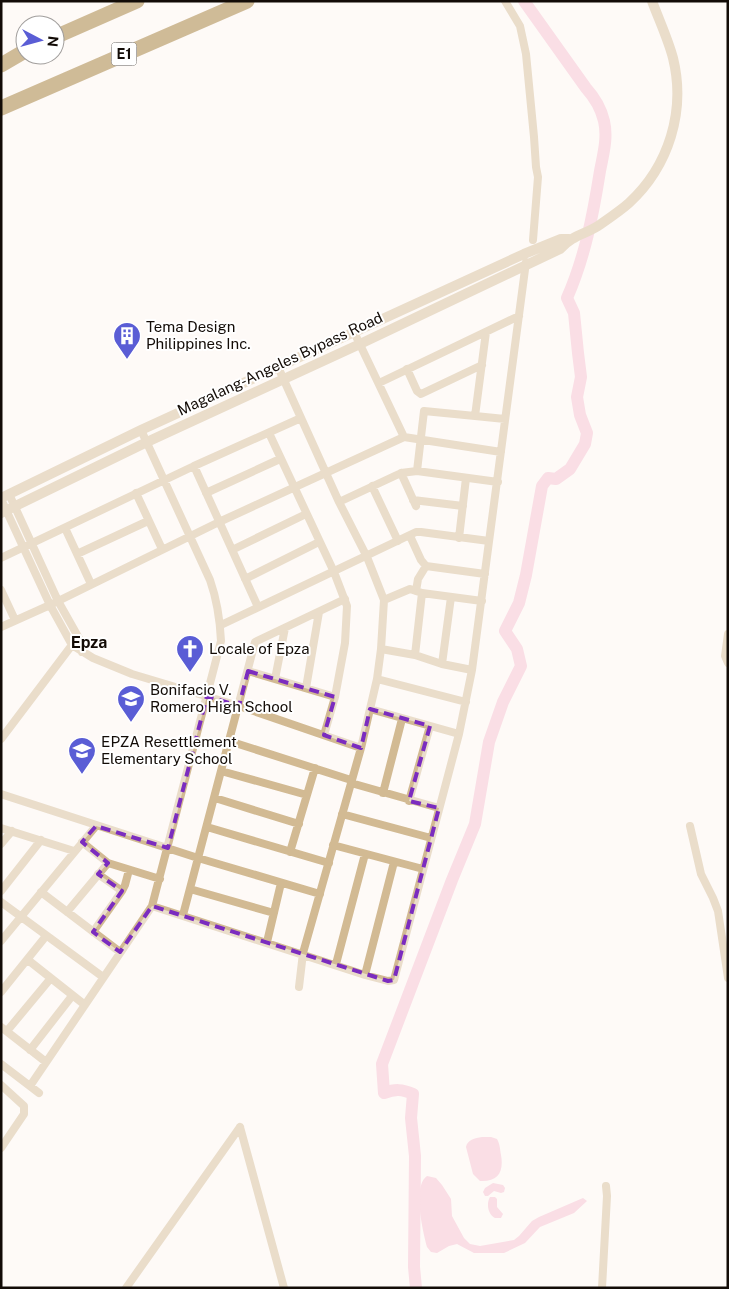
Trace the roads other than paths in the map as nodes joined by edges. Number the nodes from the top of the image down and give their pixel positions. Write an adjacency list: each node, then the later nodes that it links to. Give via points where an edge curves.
1 (137, 1): 5 (highway)
2 (247, 1): 8 (highway, E1)
3 (504, 1): 10 (street, via 520,26 526,54 538,177)
4 (652, 1): 9 (street, Magalang-Angeles Bypass Road, via 673,56 677,76 679,94 672,135 659,166 628,204 598,226)
5 (65, 33)
6 (15, 57): 7 (highway)
7 (1, 65)
8 (1, 108)
9 (571, 238): 11 (street, Magalang-Angeles Bypass Road, via 560,239); 12 (street, Magalang-Angeles Bypass Road, via 560,249)
10 (533, 240)
11 (524, 254): 12 (street); 14 (street, Magalang-Angeles Bypass Road)
12 (527, 264): 13 (street); 16 (street, Magalang-Angeles Bypass Road)
13 (519, 316): 15 (street); 24 (street)
14 (354, 332): 16 (street); 18 (street, Magalang-Angeles Bypass Road)
15 (486, 332): 17 (street); 19 (street)
16 (360, 344): 20 (street, Magalang-Angeles Bypass Road); 21 (street)
17 (482, 365): 19 (street, via 421,394); 22 (street)
18 (278, 367): 20 (street); 25 (street, Magalang-Angeles Bypass Road)
19 (407, 369): 21 (street)
20 (284, 380): 23 (street); 29 (street, Magalang-Angeles Bypass Road)
21 (379, 382): 27 (street)
22 (476, 416): 24 (street); 28 (street, via 424,411)
23 (301, 418): 26 (street); 35 (street)
24 (505, 419): 30 (street)
25 (142, 430): 29 (street); 43 (street, Magalang-Angeles Bypass Road)
26 (269, 433): 31 (street); 32 (street)
27 (404, 437): 28 (street); 35 (street)
28 (421, 440): 30 (street); 33 (street)
29 (147, 442): 37 (street); 46 (street, Magalang-Angeles Bypass Road)
30 (501, 452): 38 (street)
31 (280, 459): 40 (street); 42 (street)
32 (194, 466): 37 (street); 42 (street)
33 (417, 471): 34 (street); 36 (street)
34 (401, 473): 39 (street); 45 (street, via 415,503)
35 (326, 474): 40 (street); 44 (street)
36 (466, 478): 38 (street); 45 (street)
37 (164, 480): 41 (street); 52 (street)
38 (498, 482): 56 (street)
39 (372, 486): 44 (street); 54 (street)
40 (294, 488): 47 (street); 49 (street)
41 (136, 493): 48 (street); 50 (street)
42 (206, 493): 49 (street)
43 (4, 497): 46 (street)
44 (339, 502): 61 (street)
45 (463, 506): 53 (street)
46 (7, 511): 57 (street)
47 (306, 514): 55 (street); 59 (street)
48 (148, 521): 58 (street); 60 (street)
49 (219, 522): 52 (street); 59 (street)
50 (65, 528): 57 (street); 60 (street)
51 (410, 536): 53 (street, via 421,532); 54 (street); 63 (street)
52 (190, 537): 58 (street); 78 (street, via 210,580)
53 (459, 538): 56 (street)
54 (398, 541): 61 (street)
55 (319, 542): 64 (street); 66 (street)
56 (489, 542): 65 (street)
57 (28, 546): 62 (street); 74 (street)
58 (162, 550): 67 (street)
59 (232, 550): 66 (street)
60 (77, 554): 67 (street)
61 (368, 557): 64 (street); 72 (street)
62 (1, 558)
63 (426, 566): 65 (street); 69 (street, via 418,579)
64 (334, 572): 71 (street); 75 (street)
65 (485, 574): 73 (street)
66 (245, 579): 75 (street)
67 (91, 584): 74 (street)
68 (1, 591): 77 (street)
69 (419, 592): 70 (street); 72 (street, via 408,589); 86 (street)
70 (451, 597): 73 (street); 88 (street)
71 (345, 599): 76 (street); 95 (street, via 345,642)
72 (384, 600): 84 (street)
73 (482, 601): 89 (street)
74 (54, 603): 77 (street); 82 (street); 83 (street)
75 (258, 607): 78 (street)
76 (319, 612): 80 (street); 93 (street)
77 (16, 620): 79 (street)
78 (221, 625): 94 (street, via 218,658)
79 (1, 627)
80 (285, 628): 90 (street, via 255,642); 91 (street)
81 (728, 634): 87 (street)
82 (80, 640): 83 (street); 85 (street)
83 (72, 645): 85 (street); 103 (street)
84 (381, 649): 86 (street); 92 (street)
85 (82, 652): 94 (street, via 132,674)
86 (415, 655): 88 (street)
87 (726, 659)
88 (442, 664): 89 (street)
89 (472, 670): 96 (street)
90 (248, 671): 91 (street); 97 (street)
91 (275, 679): 93 (street)
92 (377, 679): 96 (street); 98 (street)
93 (306, 688): 95 (street)
94 (207, 696): 97 (street); 127 (street)
95 (335, 697): 102 (street)
96 (466, 702): 101 (street)
97 (239, 706): 102 (street); 104 (street)
98 (370, 709): 99 (street); 105 (street)
99 (402, 719): 100 (street); 109 (street)
100 (430, 726): 101 (street); 113 (street)
101 (459, 734): 114 (street)
102 (324, 735): 105 (street)
103 (1, 739)
104 (229, 741): 106 (street); 107 (street)
105 (361, 748): 108 (street)
106 (315, 768): 108 (street); 111 (street)
107 (221, 771): 111 (street); 112 (street)
108 (351, 781): 109 (street); 115 (street)
109 (383, 793): 113 (street)
110 (2, 795): 117 (street)
111 (306, 795): 116 (street)
112 (215, 798): 116 (street); 119 (street)
113 (409, 800): 114 (street)
114 (439, 808): 122 (street)
115 (342, 814): 122 (street); 126 (street)
116 (299, 824): 129 (street)
117 (96, 826): 124 (street); 127 (street)
118 (690, 826): 162 (street, via 701,874 716,904)
119 (207, 827): 129 (street); 131 (street)
120 (1, 828): 121 (street)
121 (12, 832): 123 (street); 125 (street)
122 (431, 838): 135 (street)
123 (41, 840): 128 (street); 141 (street)
124 (82, 842): 128 (street); 133 (street)
125 (1, 844)
126 (334, 845): 130 (street); 134 (street)
127 (168, 848): 131 (street); 138 (street)
128 (74, 851): 142 (street)
129 (290, 852): 134 (street)
130 (365, 854): 132 (street); 158 (street)
131 (198, 858): 139 (street); 140 (street)
132 (394, 862): 135 (street); 159 (street)
133 (108, 863): 136 (street); 137 (street)
134 (329, 863): 144 (street)
135 (423, 869): 159 (street, via 394,980)
136 (129, 870): 138 (street); 143 (street)
137 (98, 874): 143 (street); 147 (street)
138 (160, 879): 146 (street)
139 (281, 883): 144 (street); 148 (street)
140 (190, 889): 148 (street); 149 (street)
141 (1, 891)
142 (41, 892): 147 (street); 150 (street)
143 (122, 892): 151 (street)
144 (320, 894): 156 (street)
145 (1, 902): 150 (street)
146 (152, 906): 149 (street); 155 (street)
147 (67, 912): 151 (street)
148 (274, 913): 154 (street)
149 (183, 915): 154 (street)
150 (20, 917): 152 (street); 153 (street)
151 (93, 932): 155 (street)
152 (46, 936): 157 (street); 160 (street)
153 (1, 941)
154 (267, 942): 156 (street)
155 (120, 952): 160 (street)
156 (303, 954): 158 (street); 163 (street)
157 (28, 960): 161 (street); 164 (street)
158 (336, 964): 159 (street)
159 (365, 974)
160 (104, 977): 166 (street)
161 (51, 978): 165 (street); 167 (street)
162 (728, 978)
163 (299, 988)
164 (1, 992)
165 (72, 996): 166 (street); 168 (street)
166 (85, 1005): 169 (street)
167 (4, 1029): 168 (street)
168 (30, 1050): 169 (street)
169 (46, 1062): 172 (street)
170 (1, 1064): 172 (street)
171 (1, 1085): 174 (street, via 25,1109)
172 (30, 1086): 173 (street)
173 (39, 1093)
174 (1, 1148)
175 (606, 1186): 178 (street)
176 (126, 1288): 177 (street, via 240,1127)
177 (284, 1288)
178 (602, 1288)

